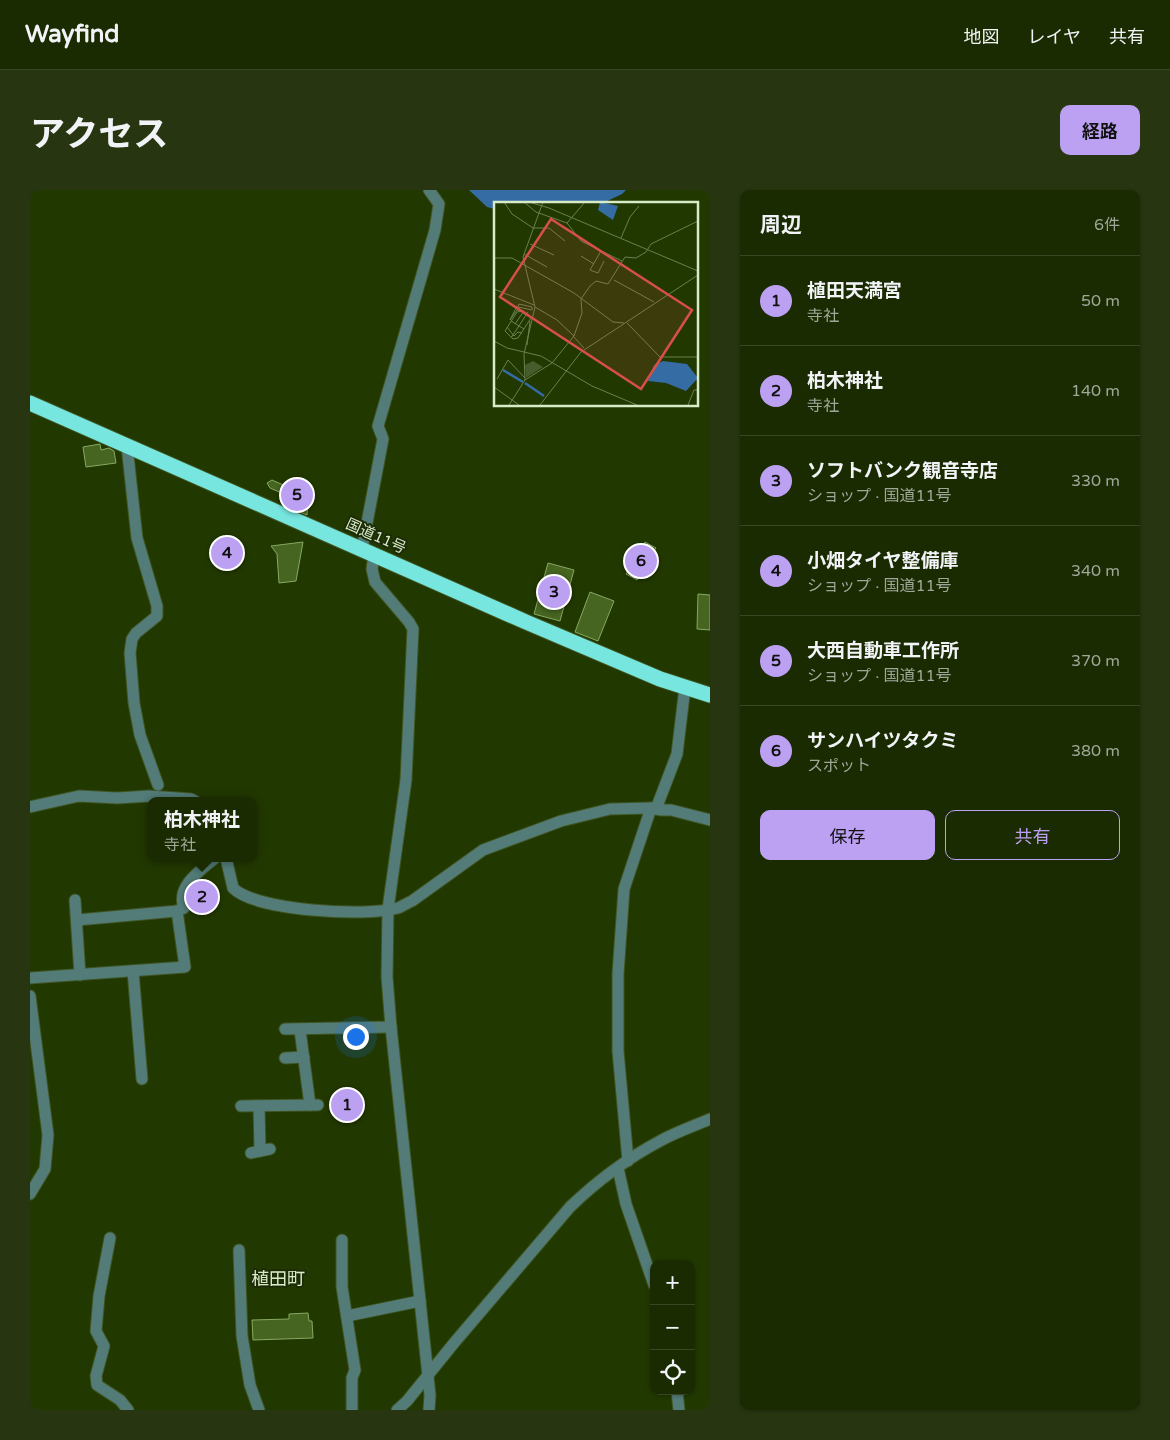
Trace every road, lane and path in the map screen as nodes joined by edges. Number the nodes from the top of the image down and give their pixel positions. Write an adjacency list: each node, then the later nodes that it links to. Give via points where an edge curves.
1 (429, 190): 4 (street, via 439,204 435,230 378,426 383,439)
2 (30, 403): 3 (highway, 国道11号)
3 (127, 446): 4 (highway, 国道11号); 7 (street, via 136,538 157,606 157,616 132,639 132,684 140,735)
4 (368, 552): 5 (highway, 国道11号, via 633,668); 15 (street, via 375,582 413,629 406,780)
5 (685, 687): 6 (highway, 国道11号); 10 (street, via 677,754)
6 (710, 695)
7 (158, 786)
8 (163, 797): 9 (street, via 79,796)
9 (30, 807)
10 (653, 809): 11 (street); 15 (street, via 610,809 570,819 484,850 412,901); 32 (street, via 624,890 618,974 618,1051)
11 (710, 820)
12 (211, 862): 16 (street, via 185,888 181,895 184,908)
13 (227, 862): 15 (street, via 233,888 243,895 310,910)
14 (75, 900): 17 (street)
15 (388, 910): 22 (street, via 387,977)
16 (177, 911): 17 (street); 18 (street, via 185,968)
17 (77, 920): 19 (street)
18 (133, 971): 19 (street); 27 (street)
19 (80, 975): 20 (street)
20 (30, 978)
21 (30, 996): 34 (street, via 48,1135 45,1169)
22 (391, 1028): 24 (street); 39 (street)
23 (285, 1029): 24 (street)
24 (300, 1030): 25 (street)
25 (304, 1057): 26 (street); 29 (street, via 314,1105)
26 (286, 1058)
27 (142, 1079)
28 (241, 1106): 29 (street)
29 (259, 1106): 31 (street)
30 (710, 1119): 32 (street, via 660,1141)
31 (261, 1151)
32 (628, 1161): 33 (street)
33 (618, 1168): 38 (street, via 626,1204); 41 (street, via 570,1207)
34 (30, 1194)
35 (110, 1238): 43 (street, via 99,1296 96,1331 104,1346 96,1376 97,1386 120,1400)
36 (342, 1240): 40 (street, via 342,1287)
37 (239, 1250): 44 (street, via 242,1336 250,1385)
38 (650, 1273)
39 (420, 1301): 40 (street); 41 (street)
40 (347, 1316): 45 (street, via 355,1370)
41 (427, 1377): 46 (street); 47 (street)
42 (677, 1395): 48 (street)
43 (128, 1410)
44 (259, 1410)
45 (352, 1410)
46 (396, 1410)
47 (429, 1410)
48 (679, 1410)

